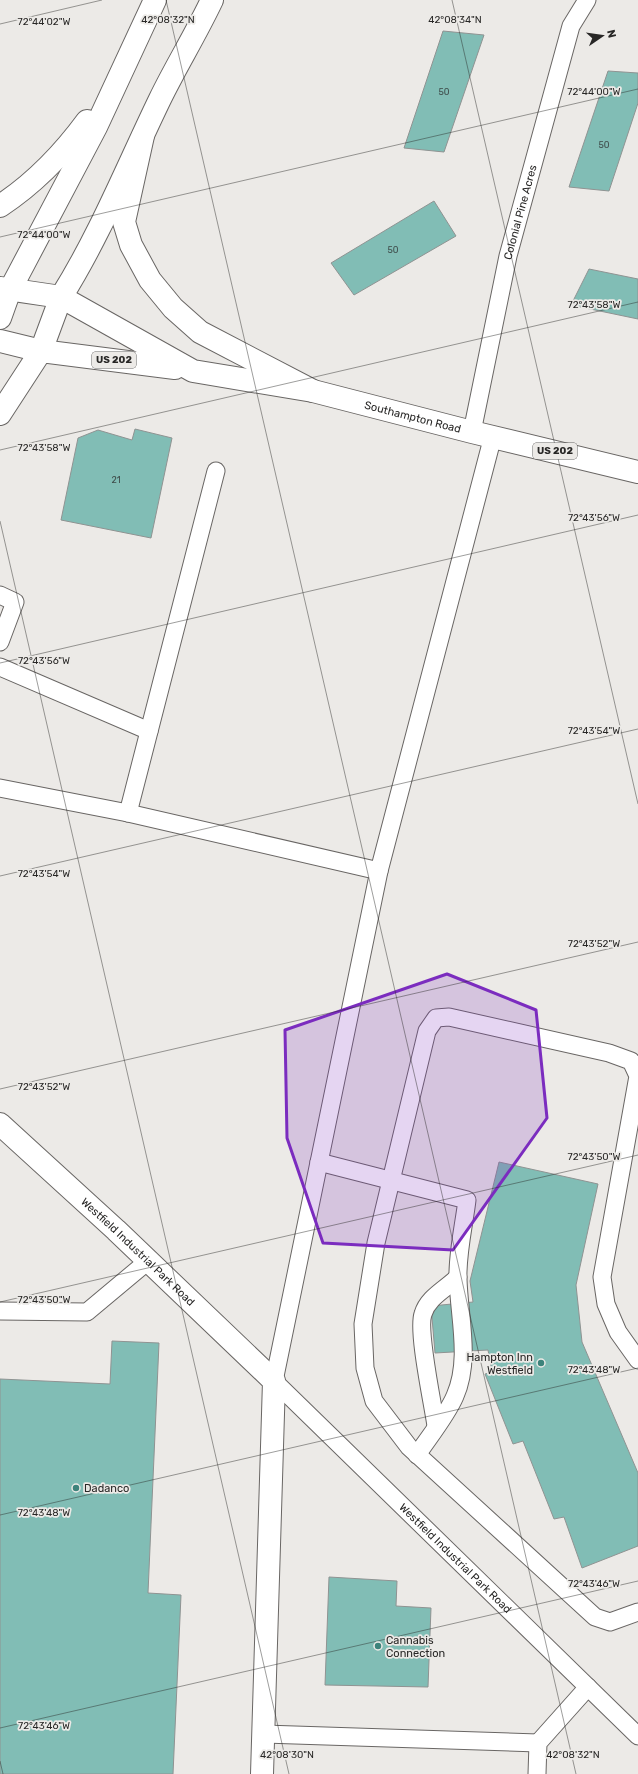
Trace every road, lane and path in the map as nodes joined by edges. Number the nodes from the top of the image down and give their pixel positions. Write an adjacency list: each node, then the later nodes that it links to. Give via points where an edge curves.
1 (156, 0): 4 (main road)
2 (212, 0): 5 (main road)
3 (587, 0): 15 (lane, Colonial Pine Acres, via 571,26 508,256)
4 (118, 78): 6 (main road, via 42,175); 7 (main road, via 96,127)
5 (143, 136): 8 (main road, via 80,266); 13 (main road, via 124,222 131,244 150,280 173,308 200,332)
6 (0, 206)
7 (5, 289): 8 (main road, Southampton Road / US 202); 9 (main road)
8 (61, 297): 11 (main road); 12 (main road, Southampton Road / US 202)
9 (0, 318)
10 (0, 341): 11 (main road, Southampton Road / US 202)
11 (41, 351): 12 (main road, Southampton Road / US 202); 14 (main road)
12 (186, 369): 13 (main road, Southampton Road / US 202)
13 (313, 391): 15 (main road, Southampton Road / US 202)
14 (0, 414)
15 (472, 432): 16 (main road, Southampton Road / US 202)
16 (493, 436): 18 (main road, Southampton Road / US 202); 25 (lane)
17 (216, 471): 22 (lane)
18 (638, 472)
19 (0, 594): 20 (lane, via 15,602)
20 (0, 642)
21 (0, 667): 22 (lane)
22 (149, 731): 24 (lane)
23 (2, 787): 24 (lane)
24 (128, 813): 25 (lane)
25 (379, 871): 27 (lane)
26 (0, 1124): 29 (main road, Westfield Industrial Park Road)
27 (319, 1162): 28 (lane); 33 (lane)
28 (391, 1179): 30 (lane, via 467,1200); 32 (lane, via 427,1031 436,1018 449,1017 609,1053 631,1061 638,1076 602,1277 606,1304 618,1332); 35 (lane, via 376,1243 363,1324 365,1368 374,1401)
29 (148, 1261): 31 (lane, via 86,1312); 33 (main road, Westfield Industrial Park Road)
30 (458, 1277): 34 (lane, via 464,1360 456,1396); 34 (lane, via 434,1296 422,1314 422,1333)
31 (0, 1311)
32 (638, 1360)
33 (274, 1381): 37 (lane, Westfield Industrial Park Road); 38 (main road)
34 (436, 1426): 35 (lane)
35 (417, 1455): 36 (lane, via 595,1617 610,1622)
36 (638, 1612)
37 (588, 1686): 39 (lane, Westfield Industrial Park Road); 40 (lane)
38 (264, 1734): 40 (lane); 41 (main road)
39 (638, 1736)
40 (538, 1743): 42 (lane)
41 (262, 1774)
42 (537, 1774)

